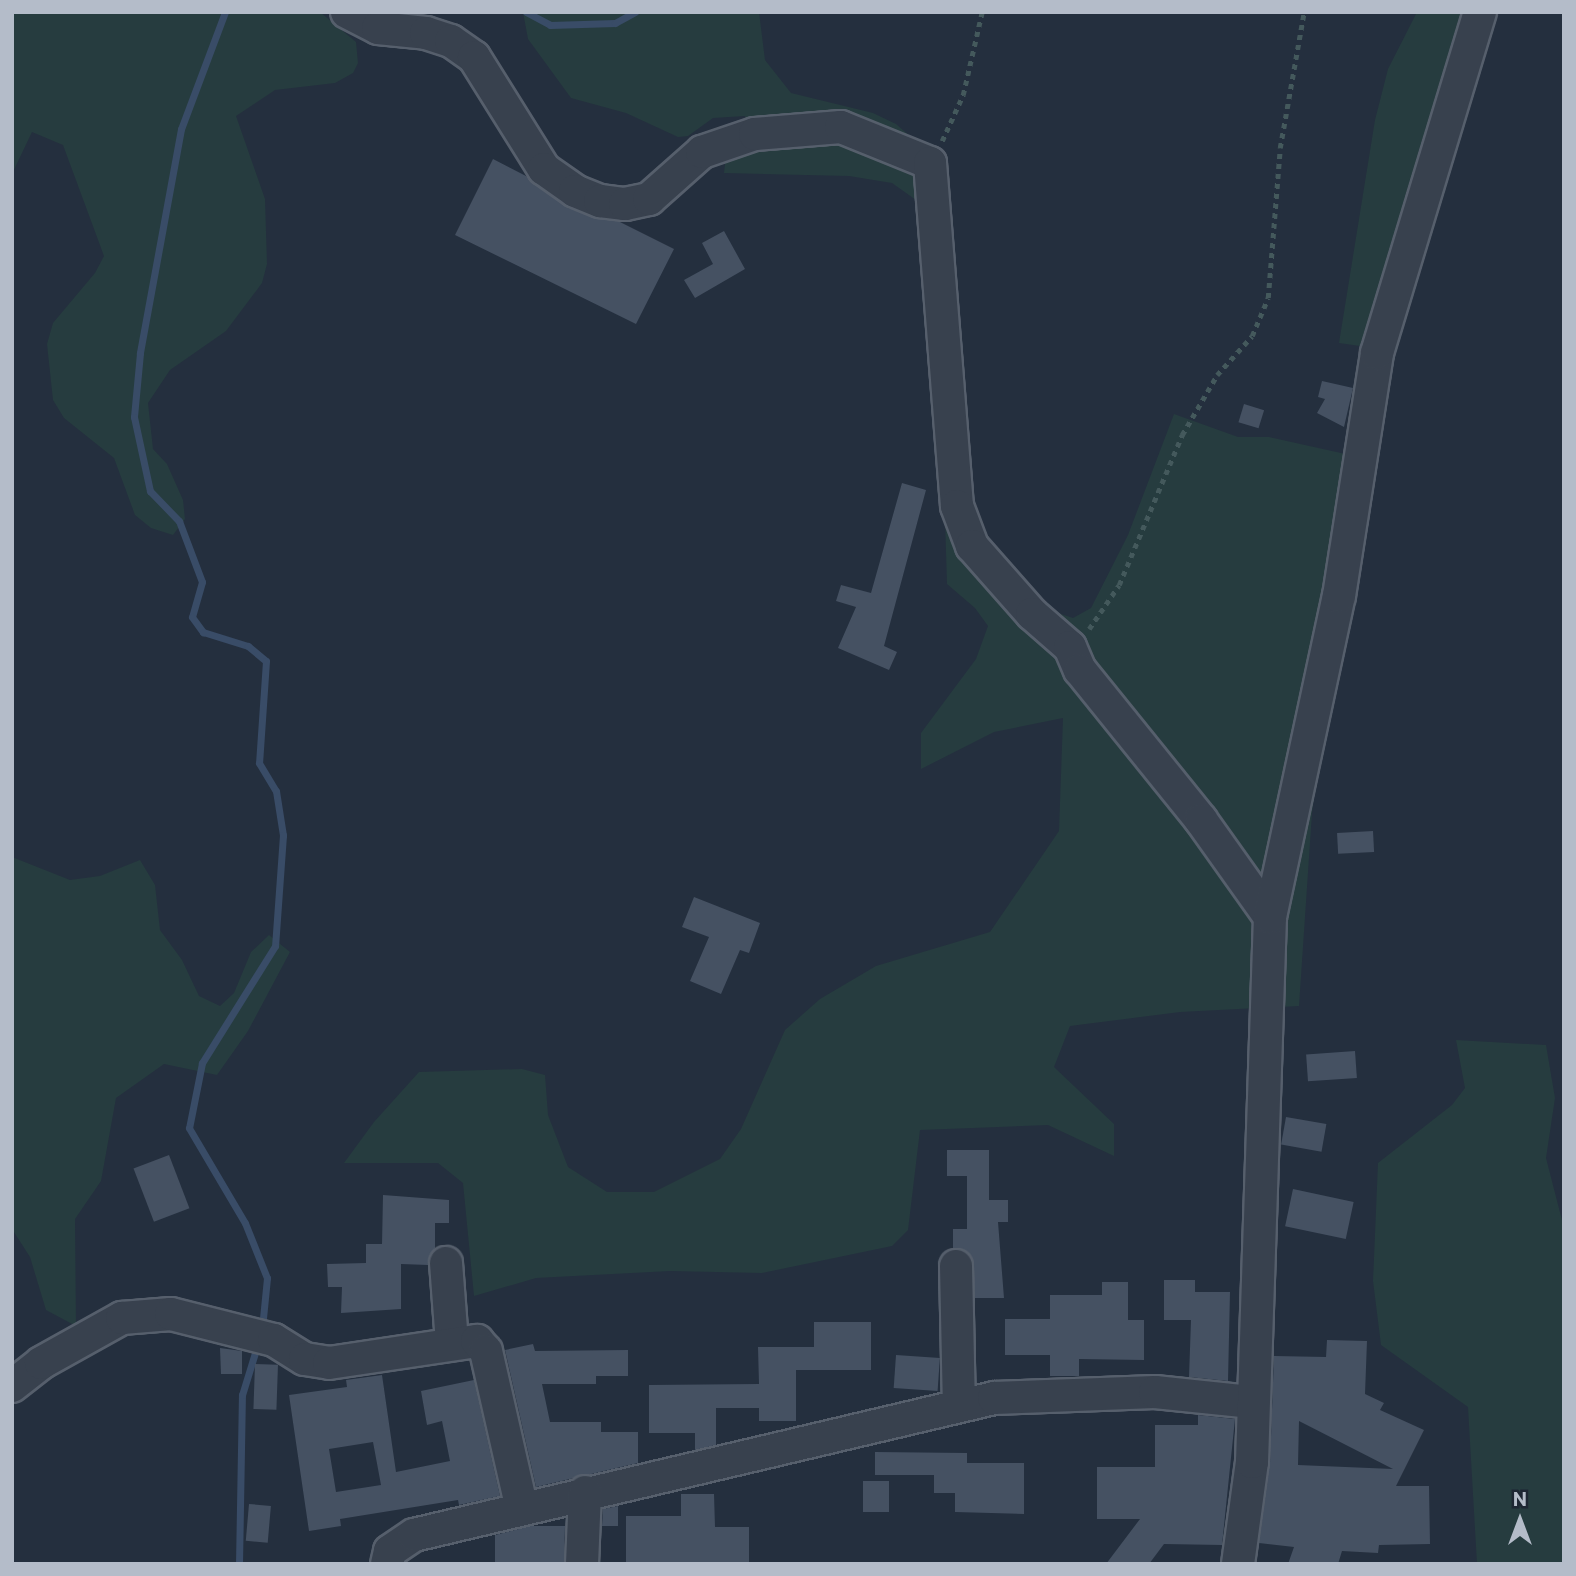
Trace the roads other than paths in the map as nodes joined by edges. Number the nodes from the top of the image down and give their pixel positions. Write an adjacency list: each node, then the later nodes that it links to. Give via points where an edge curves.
1 (348, 12): 3 (street, via 378,28 451,41 474,57 544,169 575,191 600,201 625,204 649,199 702,152 755,134 841,127 930,163 957,506 972,545 991,572 1070,647 1080,670 1201,820)
2 (1480, 12): 3 (street, via 1377,353 1339,596)
3 (1270, 917): 8 (street, via 1267,1105)
4 (446, 1264): 6 (street)
5 (956, 1266): 9 (street)
6 (452, 1343): 7 (street, via 340,1363 305,1359 274,1340 171,1314 122,1318 41,1363); 11 (street, via 477,1341 486,1351)
7 (12, 1386)
8 (1252, 1402): 9 (street, via 1155,1392 1087,1392); 14 (street, via 1252,1462)
9 (958, 1405): 10 (street)
10 (585, 1492): 11 (street); 13 (street)
11 (522, 1509): 12 (street, via 414,1535 390,1551)
12 (387, 1564)
13 (582, 1564)
14 (1238, 1564)

